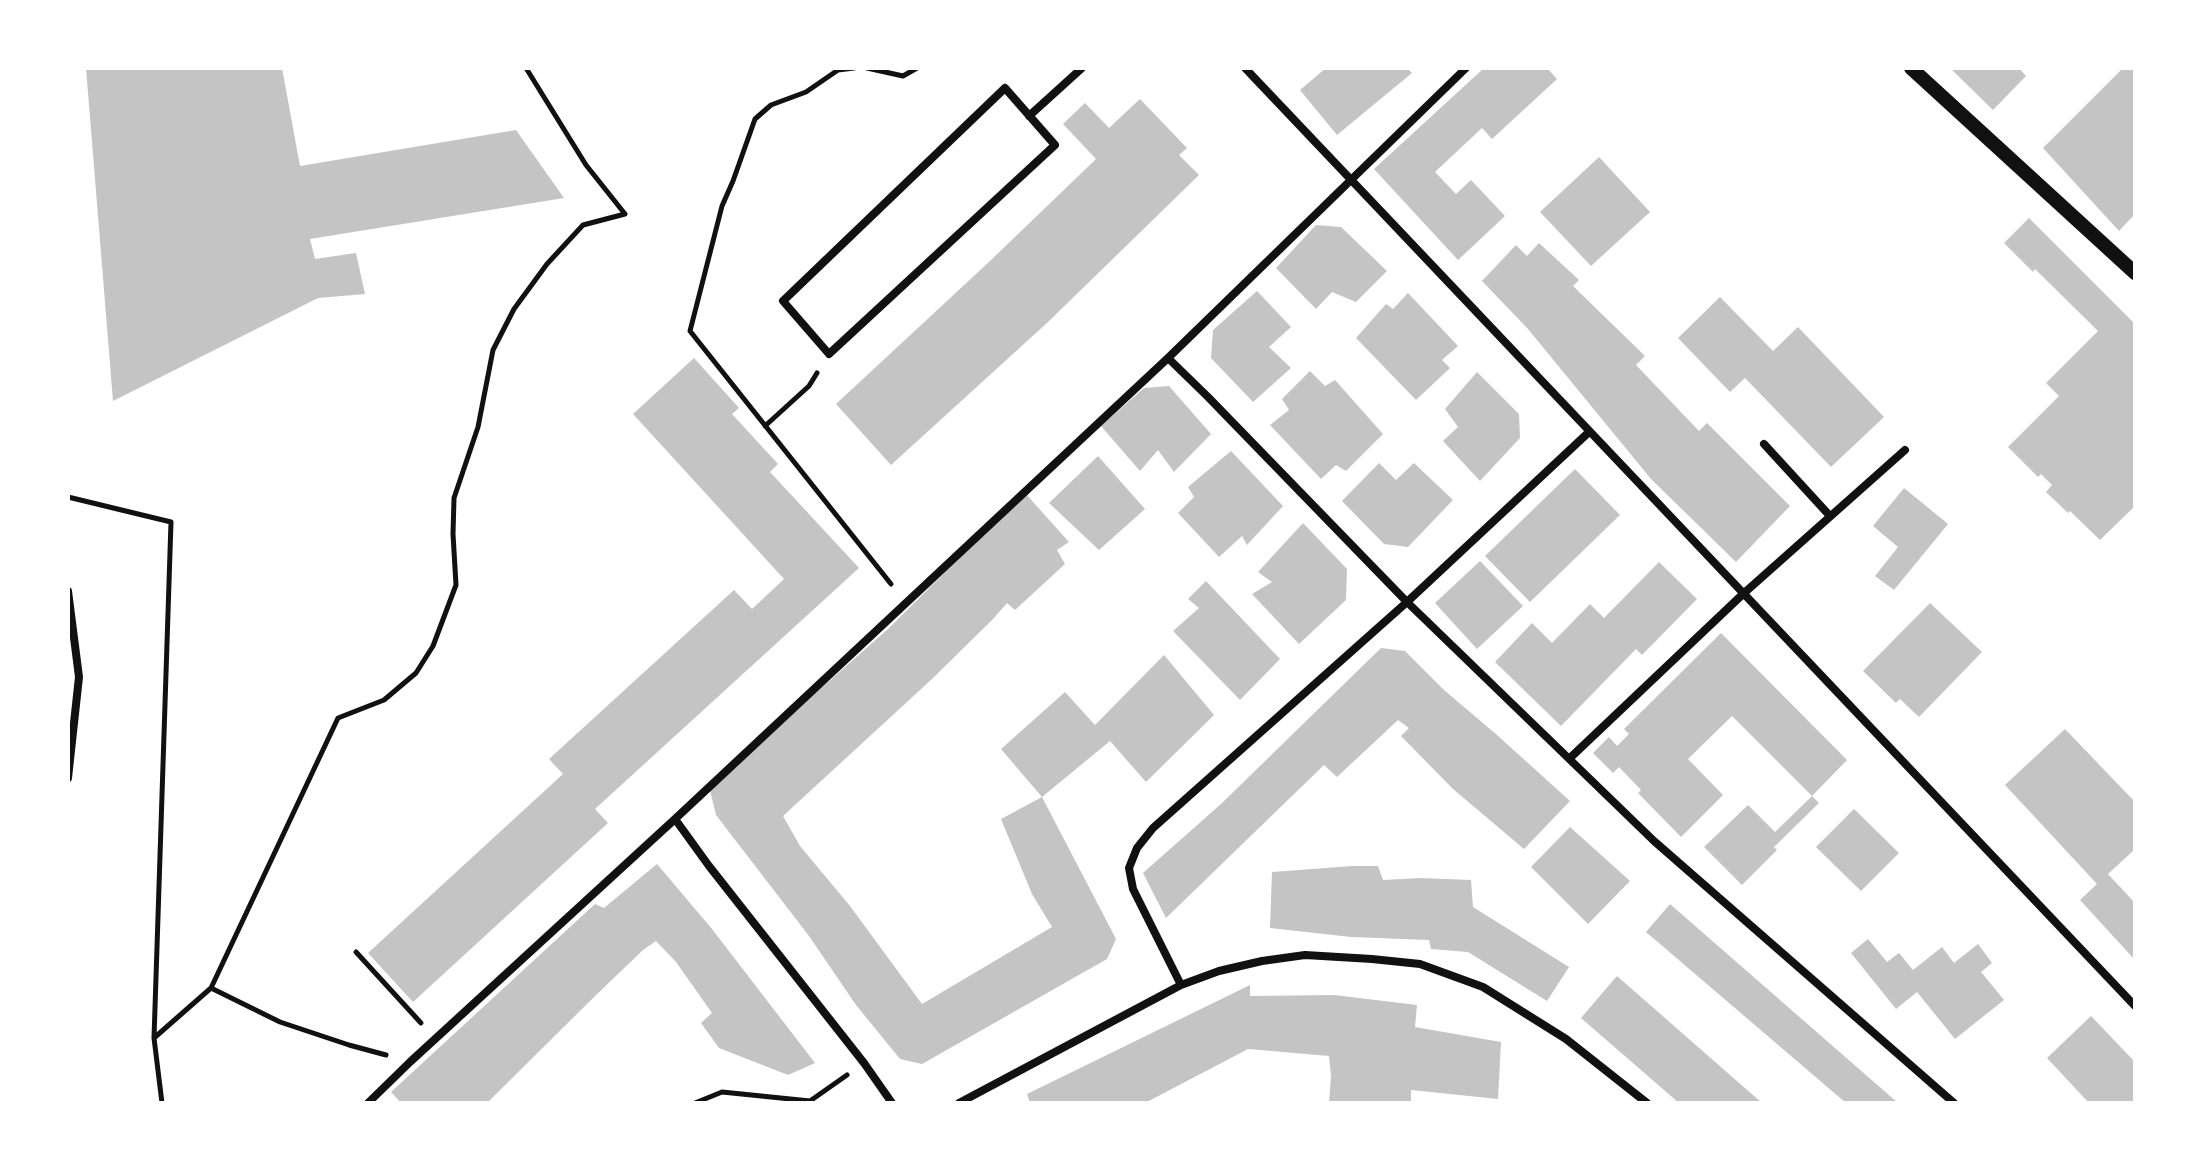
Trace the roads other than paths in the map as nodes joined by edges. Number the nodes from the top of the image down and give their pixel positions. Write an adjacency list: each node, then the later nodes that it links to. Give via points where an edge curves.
1 (1082, 68): 5 (street)
2 (1245, 68): 6 (street)
3 (1466, 68): 6 (street)
4 (1911, 68): 7 (street)
5 (1029, 116): 5 (street, via 1005,88 783,301 829,354 1055,145)
6 (1350, 179): 8 (street); 9 (street)
7 (2135, 273)
8 (1168, 358): 15 (street); 18 (street)
9 (1589, 432): 14 (street); 15 (street)
10 (1764, 444): 12 (street)
11 (1905, 450): 12 (street)
12 (1830, 516): 14 (street)
13 (68, 591): 17 (street, via 79,677)
14 (1743, 594): 16 (street); 20 (street)
15 (1407, 602): 16 (street); 19 (street, via 1153,828 1137,848 1129,868 1133,889)
16 (1570, 758): 25 (street, via 1654,841)
17 (68, 778)
18 (675, 819): 21 (street); 22 (street)
19 (1181, 985): 23 (street); 24 (street, via 1219,971 1305,955 1420,964 1483,987 1566,1039)
20 (2135, 1006)
21 (368, 1103)
22 (892, 1103)
23 (959, 1103)
24 (1647, 1103)
25 (1954, 1103)

